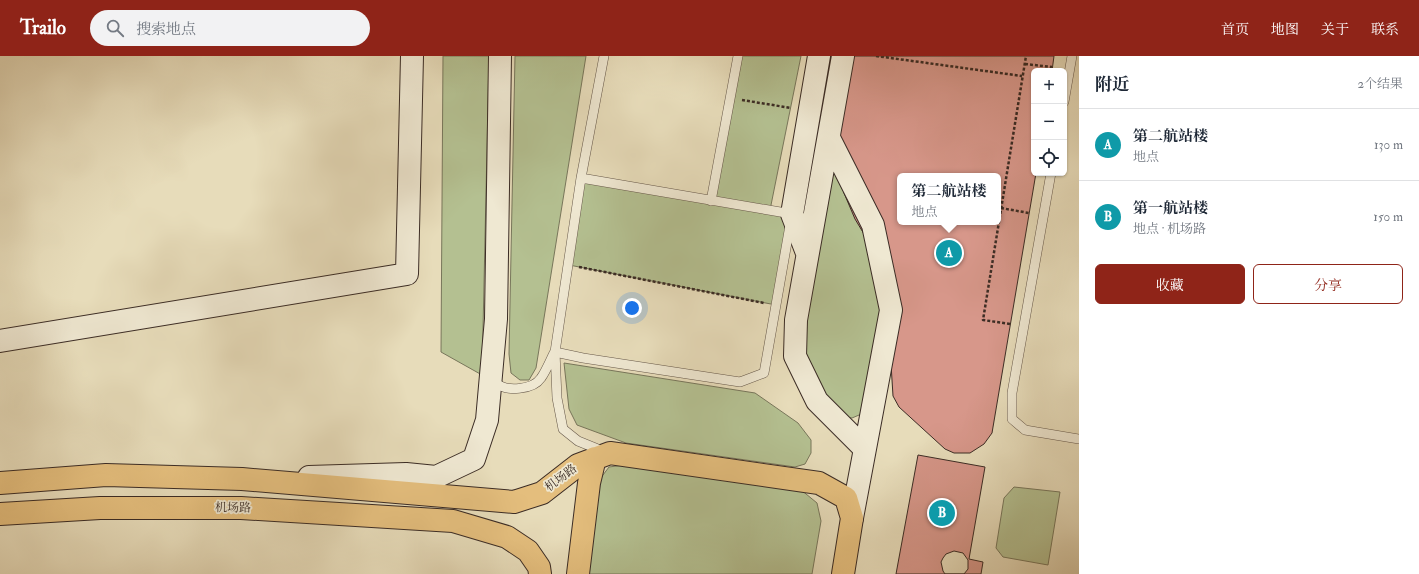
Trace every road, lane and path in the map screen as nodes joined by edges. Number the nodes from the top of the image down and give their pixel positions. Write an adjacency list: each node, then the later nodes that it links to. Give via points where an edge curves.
1 (412, 56): 29 (main road, via 407,274)
2 (500, 56): 27 (main road, 机场路)
3 (604, 56): 18 (lane)
4 (738, 56): 14 (lane)
5 (819, 56): 15 (main road)
6 (843, 56): 16 (main road)
7 (876, 56): 12 (path)
8 (1026, 56): 10 (path)
9 (1072, 56): 13 (lane)
10 (1024, 64): 11 (path); 12 (path)
11 (1052, 67)
12 (1022, 76): 20 (path)
13 (1067, 85)
14 (730, 97): 15 (path); 19 (lane)
15 (809, 112): 22 (main road)
16 (829, 138): 24 (main road); 32 (main road, via 873,225 891,310)
17 (1050, 176): 31 (lane, via 1012,393 1012,419 1026,430)
18 (581, 178): 19 (lane); 25 (lane)
19 (711, 201): 22 (lane)
20 (1001, 208): 21 (path)
21 (1029, 213)
22 (792, 214): 24 (main road); 26 (lane)
23 (998, 225): 28 (path, via 983,320)
24 (807, 254): 32 (main road, via 796,320 795,356 817,401)
25 (568, 265): 26 (path); 30 (lane)
26 (776, 305): 30 (lane, via 764,373 740,382)
27 (496, 319): 30 (lane, via 496,384 502,388 521,389 540,380); 34 (main road, 机场路, via 487,420 474,459 436,477 406,474)
28 (1010, 324)
29 (0, 341)
30 (555, 352): 33 (lane, via 557,398 563,429)
31 (1079, 439)
32 (864, 448): 37 (main road)
33 (602, 456): 34 (highway, 机场路, via 578,465 542,493 514,502); 37 (highway, via 818,483 846,498); 39 (highway, via 589,483)
34 (242, 479): 35 (highway, 机场路, via 106,475)
35 (0, 483)
36 (0, 514): 38 (highway, 机场路, via 100,508 241,508 453,521 507,537 528,551 539,567)
37 (852, 518): 40 (highway)
38 (540, 574)
39 (578, 574)
40 (842, 574)

